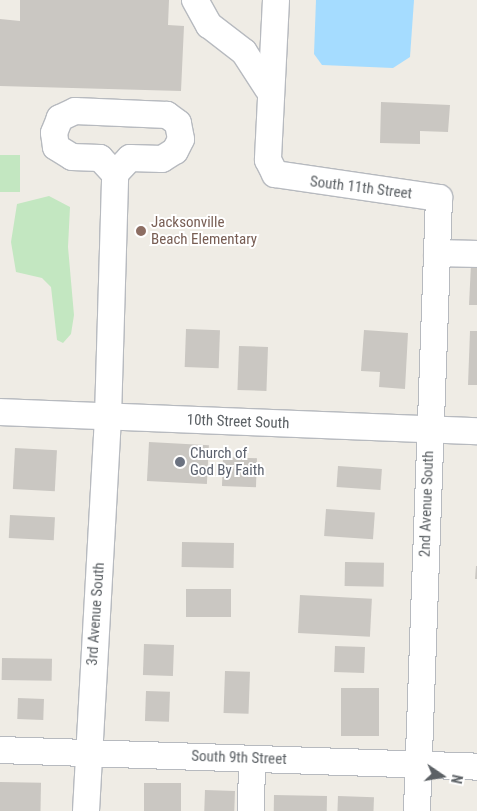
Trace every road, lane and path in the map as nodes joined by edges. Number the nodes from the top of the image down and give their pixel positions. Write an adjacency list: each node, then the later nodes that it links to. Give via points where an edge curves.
1 (195, 0): 3 (street, via 209,24 244,52)
2 (276, 0): 3 (street, via 273,74)
3 (268, 89): 5 (street, South 11th Street, via 268,160 275,174 284,179)
4 (115, 174): 9 (street, 3rd Avenue South)
5 (439, 198): 6 (street, 2nd Avenue South)
6 (437, 253): 7 (street); 10 (street, 2nd Avenue South)
7 (477, 254)
8 (0, 412): 9 (street, 10th Street South)
9 (108, 417): 10 (street, 10th Street South); 13 (street, 3rd Avenue South)
10 (430, 430): 11 (street, 10th Street South); 15 (street, 2nd Avenue South)
11 (477, 431)
12 (0, 750): 13 (street, South 9th Street)
13 (88, 752): 14 (street, South 9th Street); 17 (street, 3rd Avenue South)
14 (252, 759): 15 (street, South 9th Street); 18 (street)
15 (418, 764): 16 (street, South 9th Street); 19 (street, 2nd Avenue South)
16 (477, 767)
17 (86, 811)
18 (251, 811)
19 (417, 811)

